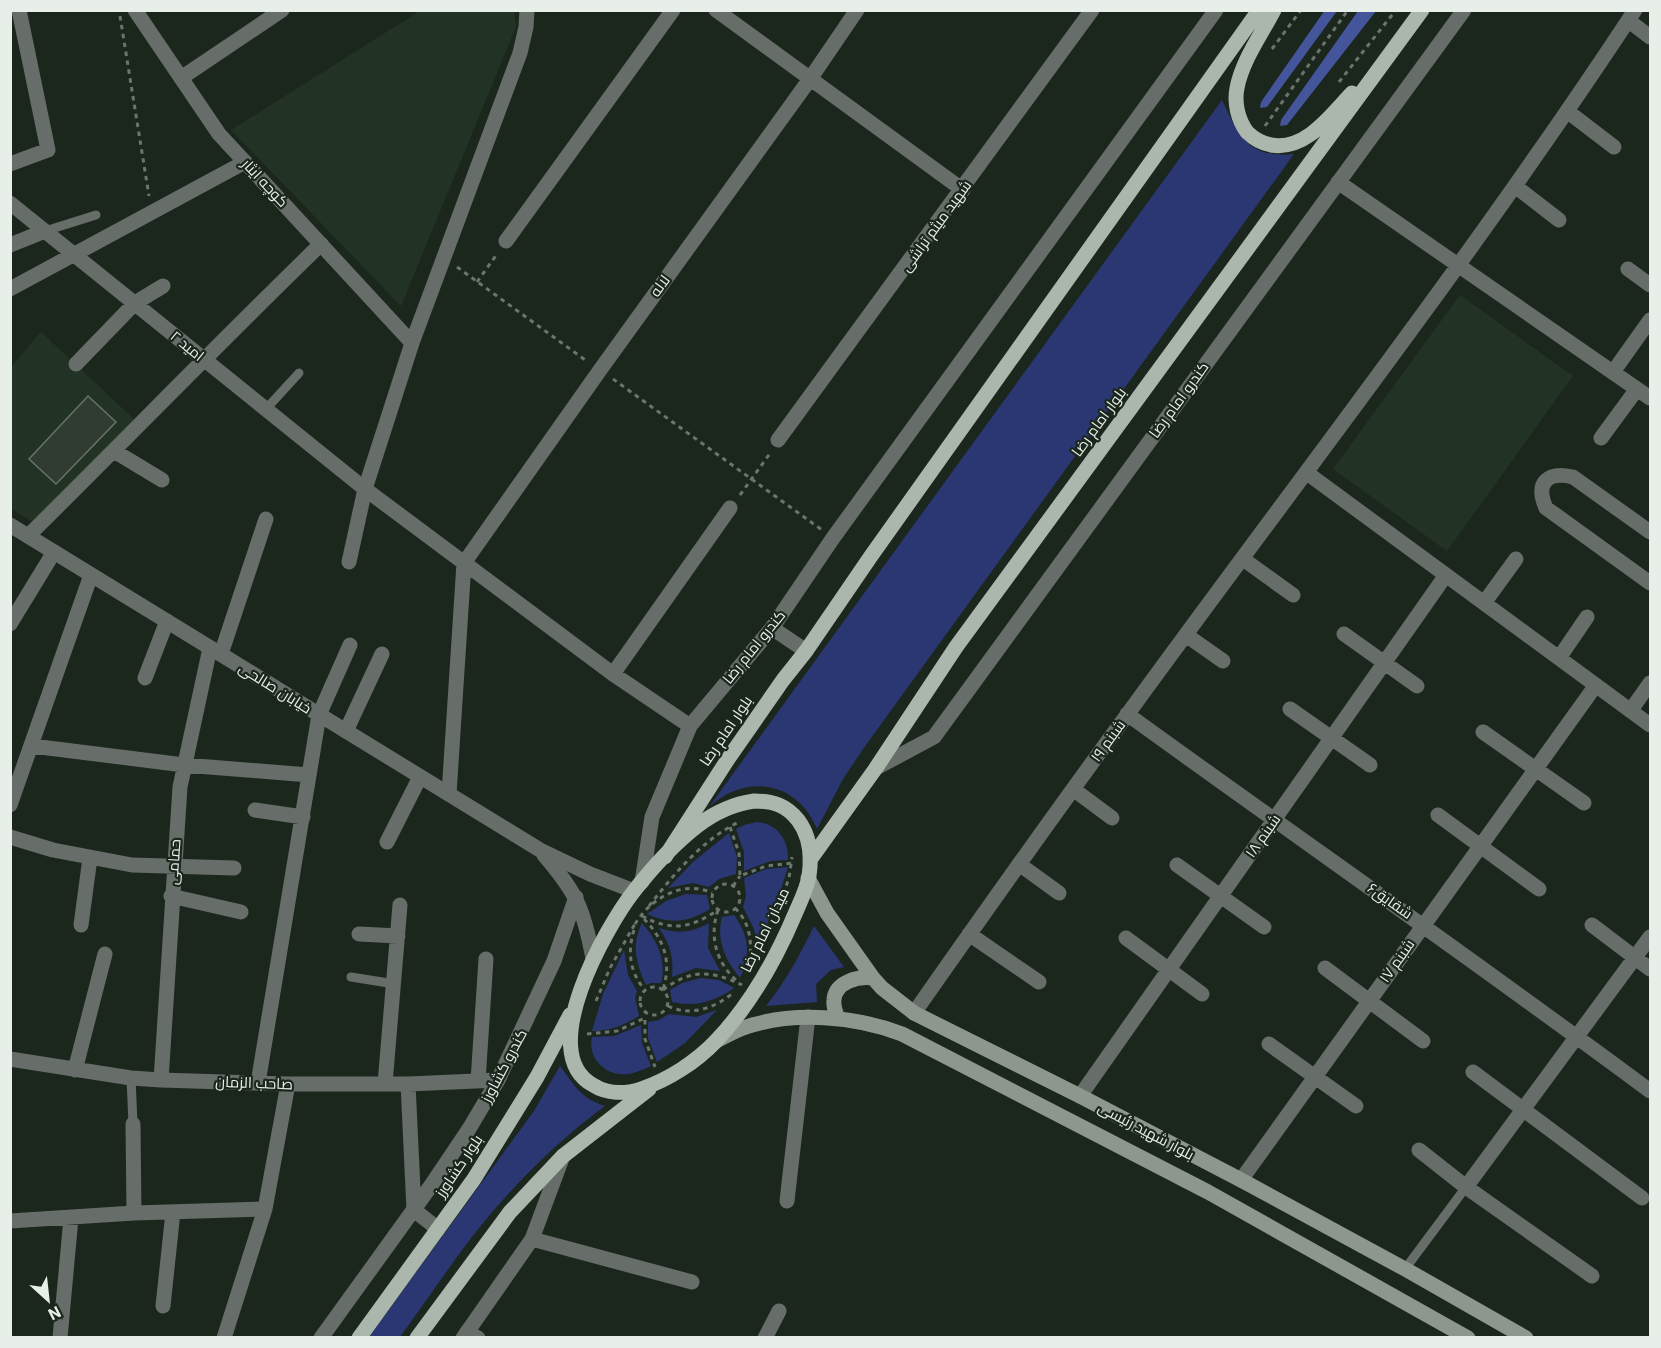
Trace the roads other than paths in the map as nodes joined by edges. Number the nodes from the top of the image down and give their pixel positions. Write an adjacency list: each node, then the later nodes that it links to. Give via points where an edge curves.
1 (19, 10): 22 (street, via 48,150)
2 (135, 10): 17 (street, کوچه ایثار)
3 (282, 10): 17 (street)
4 (526, 10): 41 (street, via 520,53)
5 (673, 10): 30 (street)
6 (716, 10): 18 (street)
7 (857, 10): 18 (street, لاله)
8 (1092, 10): 25 (street, شهید میثم تراشی)
9 (1216, 10): 73 (street, کندرو امام رضا)
10 (1259, 10): 78 (main road, بلوار امام رضا)
11 (1274, 10): 16 (main road, via 1239,77 1237,112 1256,140 1282,145 1307,137)
12 (1422, 10): 16 (main road, بلوار امام رضا)
13 (1464, 10): 23 (street, کندرو امام رضا)
14 (1632, 16): 15 (street); 19 (street, شبنم ۱۹)
15 (1650, 37)
16 (1392, 53): 100 (main road, بلوار امام رضا, via 956,647)
17 (181, 78): 21 (street, کوچه ایثار, via 219,134)
18 (810, 79): 25 (street); 64 (street, لاله)
19 (1568, 111): 20 (street); 24 (street, شبنم ۱۹)
20 (1614, 147)
21 (245, 162): 31 (street, کوچه ایثار); 33 (street)
22 (10, 164)
23 (1338, 182): 34 (street); 100 (street, کندرو امام رضا, via 934,737)
24 (1515, 186): 28 (street); 34 (street, شبنم ۱۹)
25 (963, 190): 50 (street, شهید میثم تراشی)
26 (10, 203): 29 (street, امید ۲)
27 (96, 215): 29 (lane)
28 (1559, 220)
29 (45, 231): 32 (street); 33 (street, امید ۲)
30 (506, 241)
31 (321, 244): 41 (street, کوچه ایثار); 42 (street)
32 (10, 245)
33 (75, 254): 38 (street); 39 (street, امید ۲)
34 (1458, 266): 44 (street); 52 (street, شبنم ۱۹)
35 (1628, 269): 36 (street)
36 (1650, 285)
37 (163, 286): 39 (street)
38 (10, 289)
39 (135, 303): 42 (street, امید ۲); 43 (street)
40 (1650, 320): 44 (street)
41 (412, 344): 54 (street)
42 (203, 359): 48 (street, امید ۲); 51 (street)
43 (76, 364)
44 (1613, 372): 46 (street)
45 (299, 373): 48 (lane)
46 (1637, 388): 47 (street); 49 (street)
47 (1650, 398)
48 (266, 410): 54 (street, امید ۲)
49 (1601, 438)
50 (778, 440)
51 (114, 452): 53 (street); 59 (street)
52 (1307, 473): 61 (street, شبنم ۱۹); 66 (street)
53 (162, 480)
54 (364, 489): 63 (street); 64 (street, امید ۲)
55 (730, 508): 83 (street)
56 (266, 519): 77 (street, حمامی)
57 (10, 525): 59 (street, خیابان صالحی)
58 (1650, 532): 67 (street, via 1573,477 1560,474 1542,486 1546,508)
59 (28, 536): 60 (street, خیابان صالحی)
60 (54, 552): 65 (street, خیابان صالحی); 72 (street)
61 (1243, 559): 68 (street); 75 (street, شبنم ۱۹)
62 (1515, 559): 69 (street)
63 (349, 562)
64 (464, 563): 83 (street, امید ۲); 105 (street)
65 (91, 574): 71 (street, خیابان صالحی); 97 (street)
66 (1446, 575): 69 (street); 82 (street, شبنم ۱۸)
67 (1650, 583)
68 (1293, 595)
69 (1484, 603): 80 (street)
70 (1587, 617): 80 (street)
71 (167, 621): 77 (street, خیابان صالحی); 84 (street)
72 (10, 624)
73 (772, 628): 78 (street); 93 (street, کندرو امام رضا)
74 (1344, 634): 82 (street)
75 (1186, 635): 81 (street); 90 (street, شبنم ۱۹)
76 (350, 645): 91 (street)
77 (215, 651): 91 (street, خیابان صالحی); 98 (street, حمامی)
78 (806, 651): 117 (main road, بلوار امام رضا, via 728,759)
79 (382, 654): 94 (street)
80 (1559, 658): 86 (street)
81 (1223, 661)
82 (1385, 662): 87 (street); 96 (street, شبنم ۱۸)
83 (613, 674): 93 (street, امید ۲)
84 (145, 678)
85 (1650, 683): 89 (street)
86 (1596, 685): 89 (street); 101 (street, شبنم ۱۷)
87 (1417, 686)
88 (1290, 709): 96 (street)
89 (1631, 710): 92 (street)
90 (1127, 714): 104 (street, شبنم ۱۹); 112 (street, شقایق۶)
91 (319, 715): 94 (street, خیابان صالحی); 102 (street)
92 (1650, 725)
93 (690, 726): 125 (street, کندرو امام رضا, via 652,817)
94 (346, 731): 103 (street, خیابان صالحی)
95 (1483, 732): 101 (street)
96 (1332, 737): 99 (street); 112 (street, شبنم ۱۸)
97 (32, 746): 98 (street); 107 (street)
98 (184, 765): 102 (street); 122 (street, حمامی)
99 (1370, 765)
100 (876, 768): 119 (main road, بلوار امام رضا)
101 (1536, 768): 106 (street); 115 (street, شبنم ۱۷)
102 (309, 775): 110 (street)
103 (420, 777): 105 (street, خیابان صالحی); 114 (street)
104 (1073, 789): 111 (street); 120 (street, شبنم ۱۹)
105 (449, 794): 116 (street, خیابان صالحی)
106 (1584, 803)
107 (10, 805)
108 (255, 810): 110 (street)
109 (1438, 815): 115 (street)
110 (303, 817): 171 (street)
111 (1112, 818)
112 (1274, 821): 128 (street, شبنم ۱۸); 133 (street, شقایق۶)
113 (10, 837): 118 (street)
114 (387, 842)
115 (1480, 845): 126 (street); 133 (street, شبنم ۱۷)
116 (540, 850): 125 (street, via 590,874); 130 (street)
117 (665, 857): 119 (main road, میدان امام رضا, via 712,816 741,803 764,801 783,806 800,823 806,833); 125 (main road, میدان امام رضا)
118 (90, 858): 122 (street); 134 (street)
119 (810, 860): 124 (main road, میدان امام رضا)
120 (1019, 864): 127 (street); 138 (street, شبنم ۱۹)
121 (1177, 865): 128 (street)
122 (174, 866): 123 (street); 129 (street, حمامی)
123 (234, 867)
124 (808, 878): 150 (main road, بلوار شهید رئیسی, via 827,913); 160 (main road, میدان امام رضا, via 769,967)
125 (638, 886): 145 (main road, میدان امام رضا)
126 (1539, 889)
127 (1059, 893)
128 (1221, 895): 136 (street); 146 (street, شبنم ۱۸)
129 (171, 896): 132 (street); 168 (street, حمامی)
130 (576, 897): 145 (street, via 585,918); 169 (street, کندرو کشاورز, via 554,961)
131 (400, 904): 139 (street)
132 (241, 912)
133 (1423, 924): 154 (street, شبنم ۱۷); 159 (street, شقایق۶)
134 (81, 925)
135 (1592, 925): 143 (street)
136 (1264, 927)
137 (359, 934): 139 (street)
138 (969, 934): 151 (street); 156 (street, شبنم ۱۹)
139 (398, 936): 152 (street)
140 (1650, 937): 143 (street)
141 (1126, 938): 146 (street)
142 (105, 954): 164 (street)
143 (1636, 958): 148 (street); 159 (street)
144 (486, 959): 170 (street)
145 (593, 959): 155 (main road, میدان امام رضا)
146 (1168, 969): 153 (street); 177 (street, شبنم ۱۸)
147 (1325, 969): 154 (street)
148 (1650, 969)
149 (351, 977): 152 (lane)
150 (873, 978): 156 (main road, بلوار شهید رئیسی); 158 (main road, via 855,978 836,993)
151 (1039, 982)
152 (395, 984): 173 (street)
153 (1202, 994)
154 (1368, 1001): 161 (street); 166 (street, شبنم ۱۷)
155 (576, 1004): 175 (main road, میدان امام رضا, via 570,1040 581,1076 614,1093); 193 (main road, بلوار کشاورز, via 537,1077)
156 (914, 1013): 177 (main road, بلوار شهید رئیسی)
157 (808, 1017): 158 (main road, بلوار شهید رئیسی); 160 (main road, بلوار شهید رئیسی, via 746,1027); 186 (street)
158 (838, 1019): 207 (main road, بلوار شهید رئیسی, via 902,1034 1208,1192)
159 (1578, 1037): 176 (street, شقایق۶); 179 (street)
160 (717, 1041): 175 (main road, میدان امام رضا)
161 (1423, 1041)
162 (1269, 1044): 166 (street)
163 (10, 1059): 164 (street, صاحب الزمان)
164 (75, 1070): 167 (street, صاحب الزمان)
165 (1473, 1072): 179 (street)
166 (1314, 1077): 178 (street); 183 (street, شبنم ۱۷)
167 (131, 1078): 168 (street, صاحب الزمان); 180 (lane)
168 (161, 1080): 171 (street, صاحب الزمان)
169 (498, 1080): 170 (street, صاحب الزمان); 188 (street, کندرو کشاورز)
170 (478, 1081): 174 (street, صاحب الزمان)
171 (258, 1083): 172 (street, صاحب الزمان)
172 (288, 1084): 173 (street, صاحب الزمان); 187 (street)
173 (385, 1084): 174 (street, صاحب الزمان)
174 (408, 1084): 188 (street)
175 (655, 1084): 182 (main road)
176 (1650, 1091)
177 (1080, 1096): 183 (main road, بلوار شهید رئیسی)
178 (1356, 1106)
179 (1523, 1110): 184 (street); 185 (street)
180 (133, 1124): 190 (street)
181 (1419, 1150): 184 (street)
182 (563, 1156): 194 (street); 205 (main road, via 510,1212)
183 (1241, 1180): 195 (main road, بلوار شهید رئیسی)
184 (1466, 1187): 195 (lane); 196 (street)
185 (1642, 1198)
186 (787, 1200)
187 (265, 1209): 189 (street); 202 (street)
188 (414, 1210): 193 (street); 203 (street, کندرو کشاورز)
189 (173, 1212): 190 (street); 198 (street)
190 (134, 1213): 191 (street)
191 (71, 1218): 192 (street); 201 (street)
192 (10, 1221)
193 (438, 1229): 204 (main road, بلوار کشاورز)
194 (532, 1239): 197 (street); 200 (street)
195 (1405, 1269): 208 (main road, بلوار شهید رئیسی)
196 (1592, 1276)
197 (692, 1282)
198 (163, 1306)
199 (779, 1311): 206 (street)
200 (469, 1336)
201 (60, 1338)
202 (224, 1338)
203 (321, 1338)
204 (359, 1338)
205 (417, 1338)
206 (765, 1338)
207 (1468, 1338)
208 (1526, 1338)

